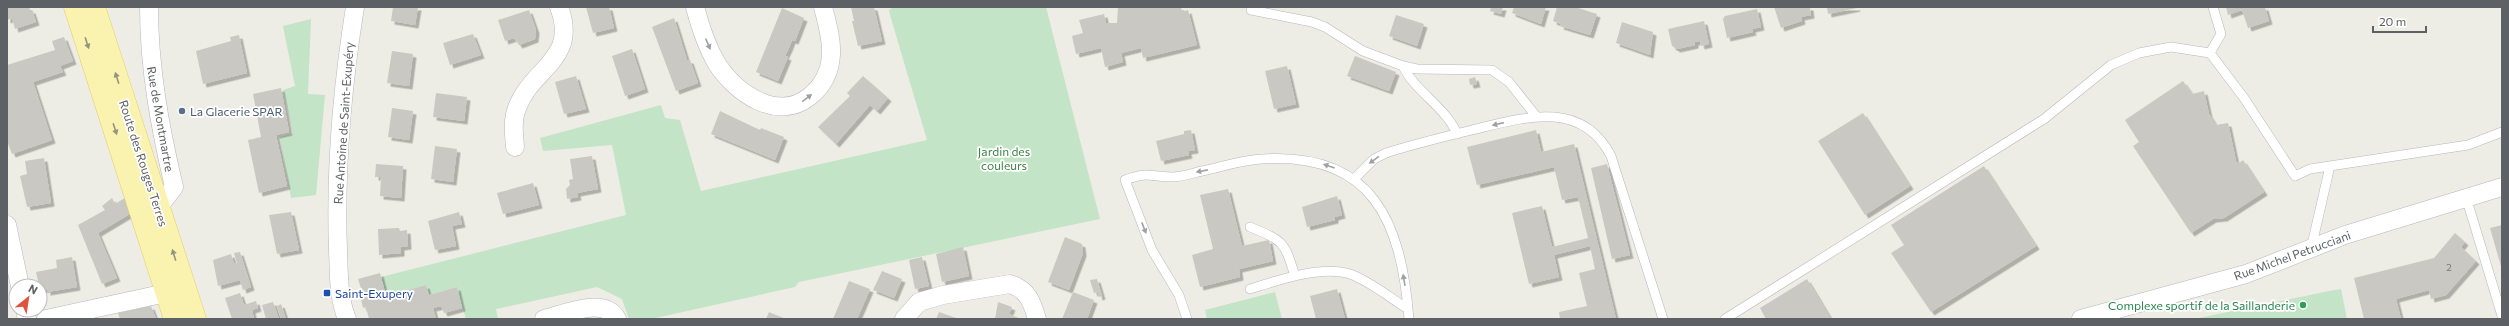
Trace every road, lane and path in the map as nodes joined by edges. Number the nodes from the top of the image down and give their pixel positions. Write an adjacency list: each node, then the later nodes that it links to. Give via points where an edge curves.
1 (76, 7): 20 (main road, Route des Rouges Terres, one-way to 20)
2 (94, 7): 20 (main road, Route des Rouges Terres, one-way to 2)
3 (149, 7): 20 (street, Rue de Montmartre, via 149,49 160,125 174,187)
4 (355, 7): 30 (street, Rue Antoine de Saint-Exupéry, via 347,58 337,176 340,296)
5 (559, 7): 15 (street, via 565,34 562,48 517,107 513,125)
6 (695, 7): 7 (street, one-way to 7, via 706,41 718,64 733,82 752,98 768,106 784,107 802,102 817,90 827,77 831,55)
7 (823, 7)
8 (2213, 7): 10 (lane, via 2221,34)
9 (1252, 10): 11 (lane, via 1312,22 1325,27 1363,51)
10 (2210, 53): 16 (lane, via 2244,98 2295,176 2310,169); 42 (lane, via 2171,47 2139,53 2111,65 2044,119)
11 (1403, 66): 12 (lane, via 1417,69 1492,70 1509,82); 14 (lane, via 1408,76 1452,123)
12 (1536, 116): 14 (lane, one-way to 14); 41 (lane, via 1557,117 1580,123 1594,132 1606,147)
13 (2502, 132): 16 (lane, via 2468,145)
14 (1456, 134): 17 (lane, one-way to 17, via 1386,153 1374,159)
15 (515, 147)
16 (2330, 166): 23 (lane)
17 (1354, 179): 28 (lane, one-way to 17, via 1400,258 1392,231 1373,200); 39 (lane, one-way to 39, via 1342,171 1317,162 1276,158 1173,177 1143,174 1125,180 1152,250 1179,296)
18 (2502, 187): 19 (street, Rue Michel Petrucciani)
19 (2466, 197): 23 (street, Rue Michel Petrucciani, via 2345,235); 31 (lane)
20 (150, 211): 27 (main road, Route des Rouges Terres)
21 (7, 225): 25 (street)
22 (1250, 227): 24 (lane, via 1277,238 1285,246)
23 (2311, 249): 29 (street, Rue Michel Petrucciani, via 2246,274)
24 (1295, 276): 26 (lane); 28 (lane, via 1336,271 1350,274)
25 (18, 278)
26 (1250, 289)
27 (176, 291): 33 (street); 34 (main road, Route des Rouges Terres); 35 (main road, Route des Rouges Terres)
28 (1408, 309): 40 (lane)
29 (2110, 315): 43 (street, Rue Michel Petrucciani)
30 (344, 316)
31 (2502, 316)
32 (616, 318): 36 (street, via 606,309 596,306)
33 (46, 319)
34 (175, 319)
35 (195, 319)
36 (544, 319)
37 (904, 319): 38 (street, via 919,302 943,295 1010,284 1028,295)
38 (1036, 319)
39 (1187, 319)
40 (1409, 319)
41 (1663, 319)
42 (1725, 319)
43 (2081, 319)

